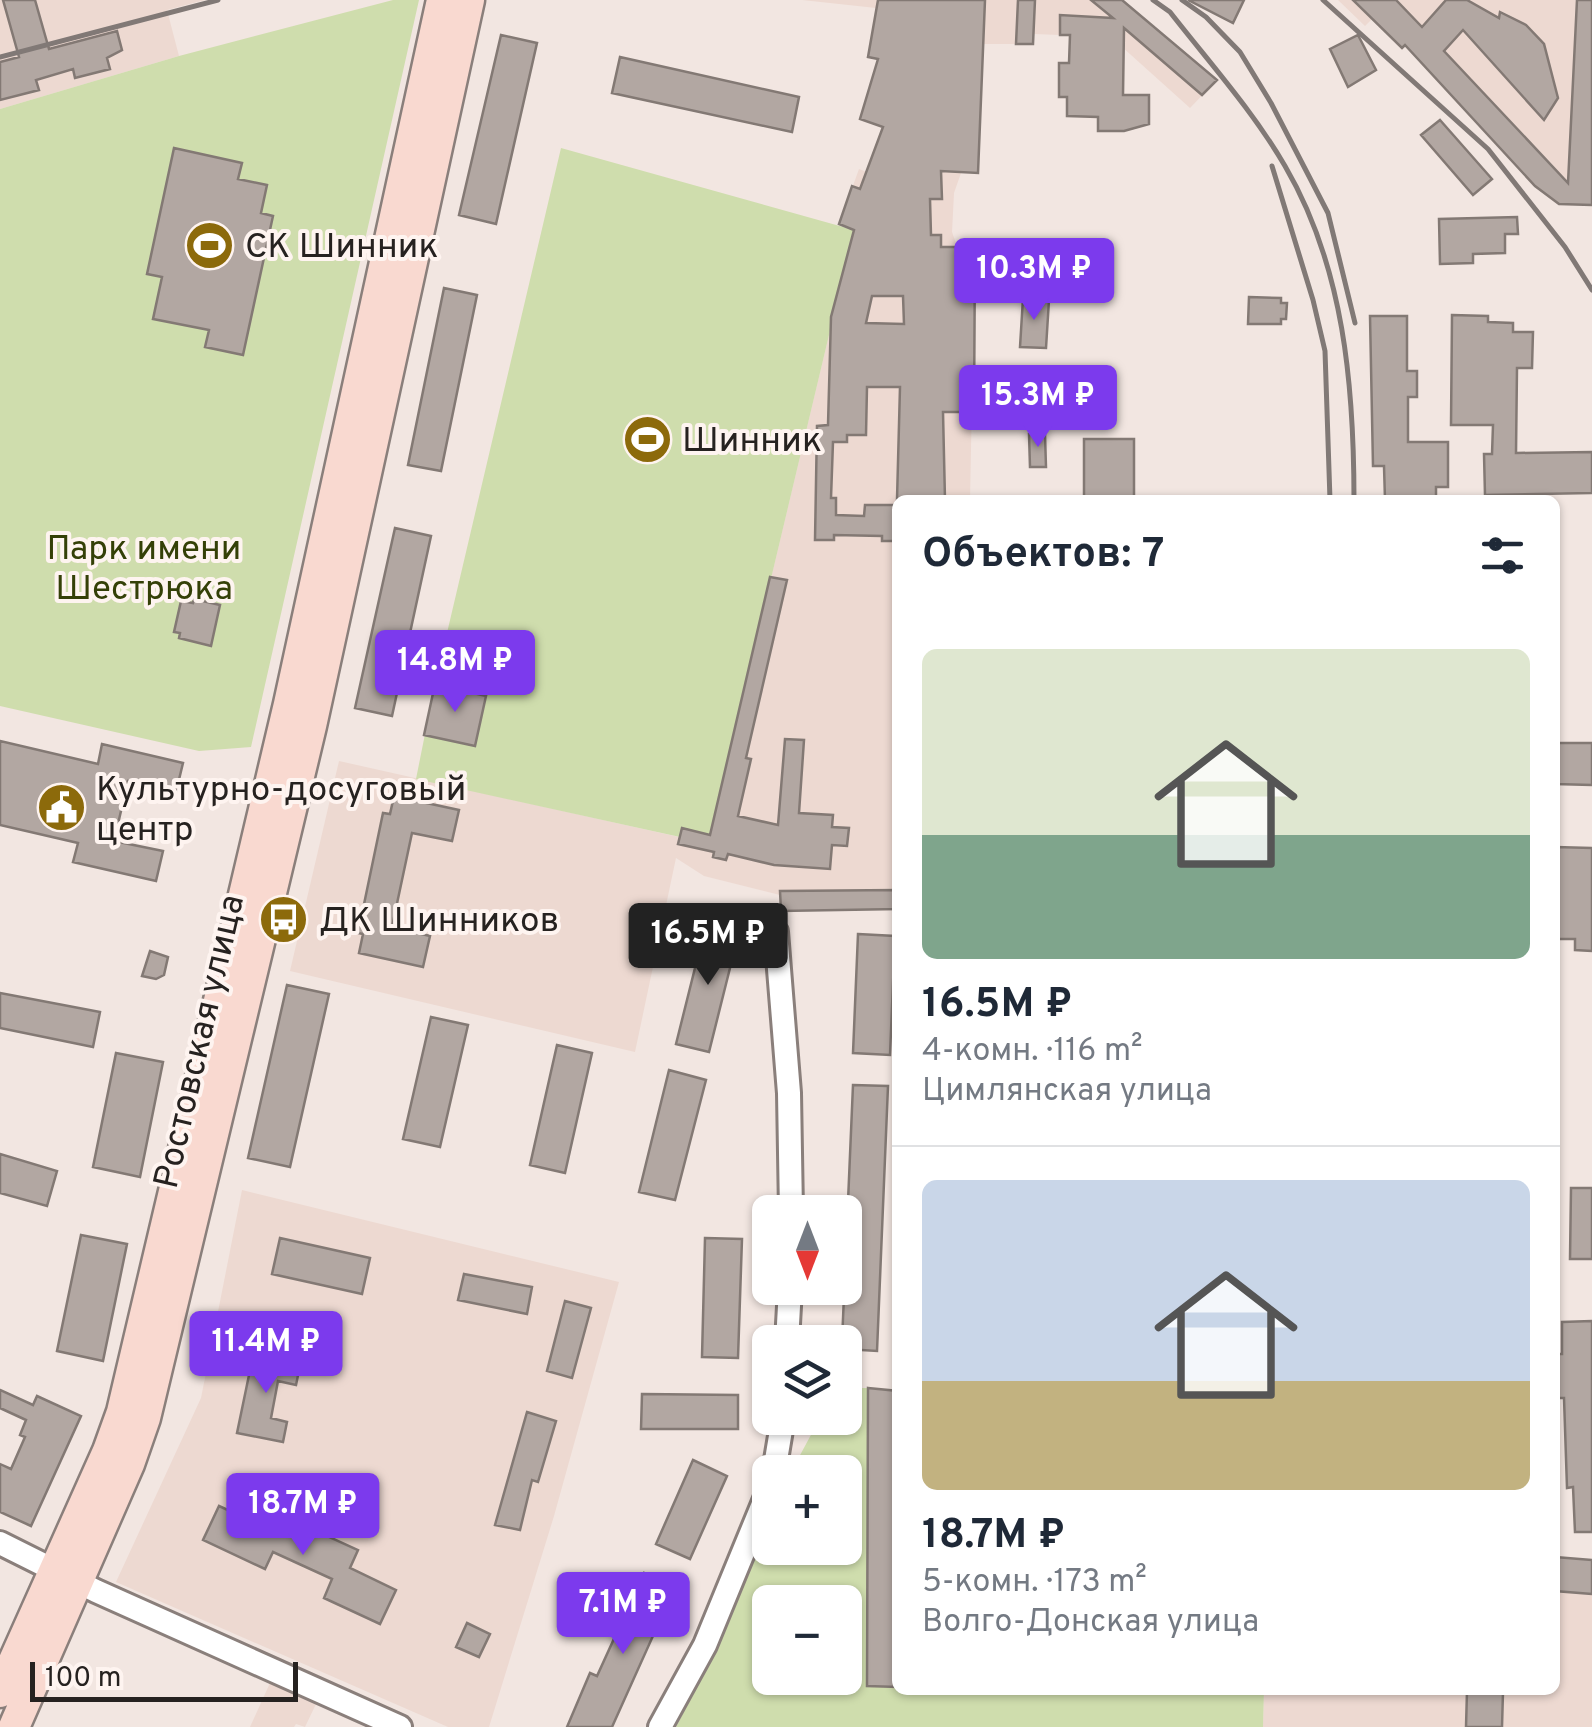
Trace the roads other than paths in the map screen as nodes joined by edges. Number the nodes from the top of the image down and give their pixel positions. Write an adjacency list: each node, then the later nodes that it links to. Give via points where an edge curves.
1 (442, 0): 7 (street, Ростовская улица, via 289,704 126,1394)
2 (469, 0): 7 (street, Ростовская улица, via 312,726 176,1297 130,1464)
3 (776, 932): 4 (street)
4 (791, 1195)
5 (752, 1531): 11 (street, via 705,1645)
6 (0, 1543): 7 (street)
7 (66, 1576): 8 (street, Ростовская улица); 9 (street, Ростовская улица); 10 (street)
8 (0, 1692)
9 (14, 1727)
10 (400, 1727)
11 (660, 1727)

